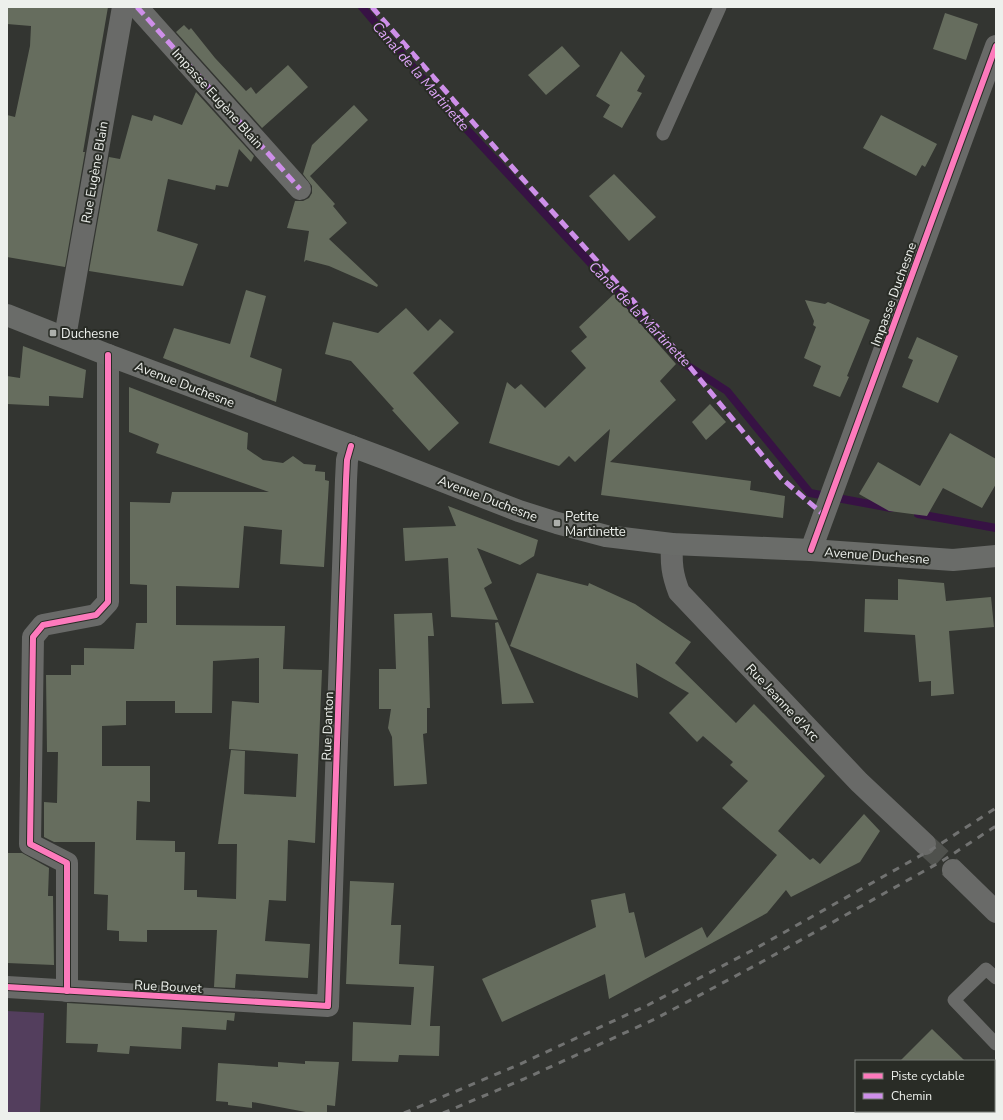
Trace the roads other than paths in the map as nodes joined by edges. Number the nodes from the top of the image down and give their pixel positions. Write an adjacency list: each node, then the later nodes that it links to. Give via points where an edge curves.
1 (123, 7): 8 (street, Rue Eugène Blain)
2 (137, 7): 6 (street, Impasse Eugène Blain)
3 (720, 7): 5 (lane)
4 (996, 46): 12 (street, Impasse Duchesne)
5 (663, 134)
6 (300, 189)
7 (7, 314): 8 (main road, Avenue Duchesne)
8 (65, 337): 9 (main road, Avenue Duchesne)
9 (108, 354): 10 (main road, Avenue Duchesne); 19 (street, via 108,602 96,616 43,625 33,637 30,844 67,863)
10 (351, 446): 11 (main road, Avenue Duchesne, via 519,511 557,523 606,536); 20 (street, Rue Danton, via 346,480)
11 (672, 544): 12 (main road, Avenue Duchesne); 14 (street, Rue Jeanne d'Arc, via 673,577 679,592 859,782)
12 (811, 550): 13 (main road, Avenue Duchesne, via 953,560)
13 (996, 556)
14 (925, 844)
15 (953, 870): 16 (street)
16 (996, 912)
17 (996, 978): 21 (lane, via 986,968 954,1000)
18 (7, 988): 19 (street, Rue Bouvet)
19 (66, 991): 20 (street, Rue Bouvet)
20 (328, 1006)
21 (996, 1044)

